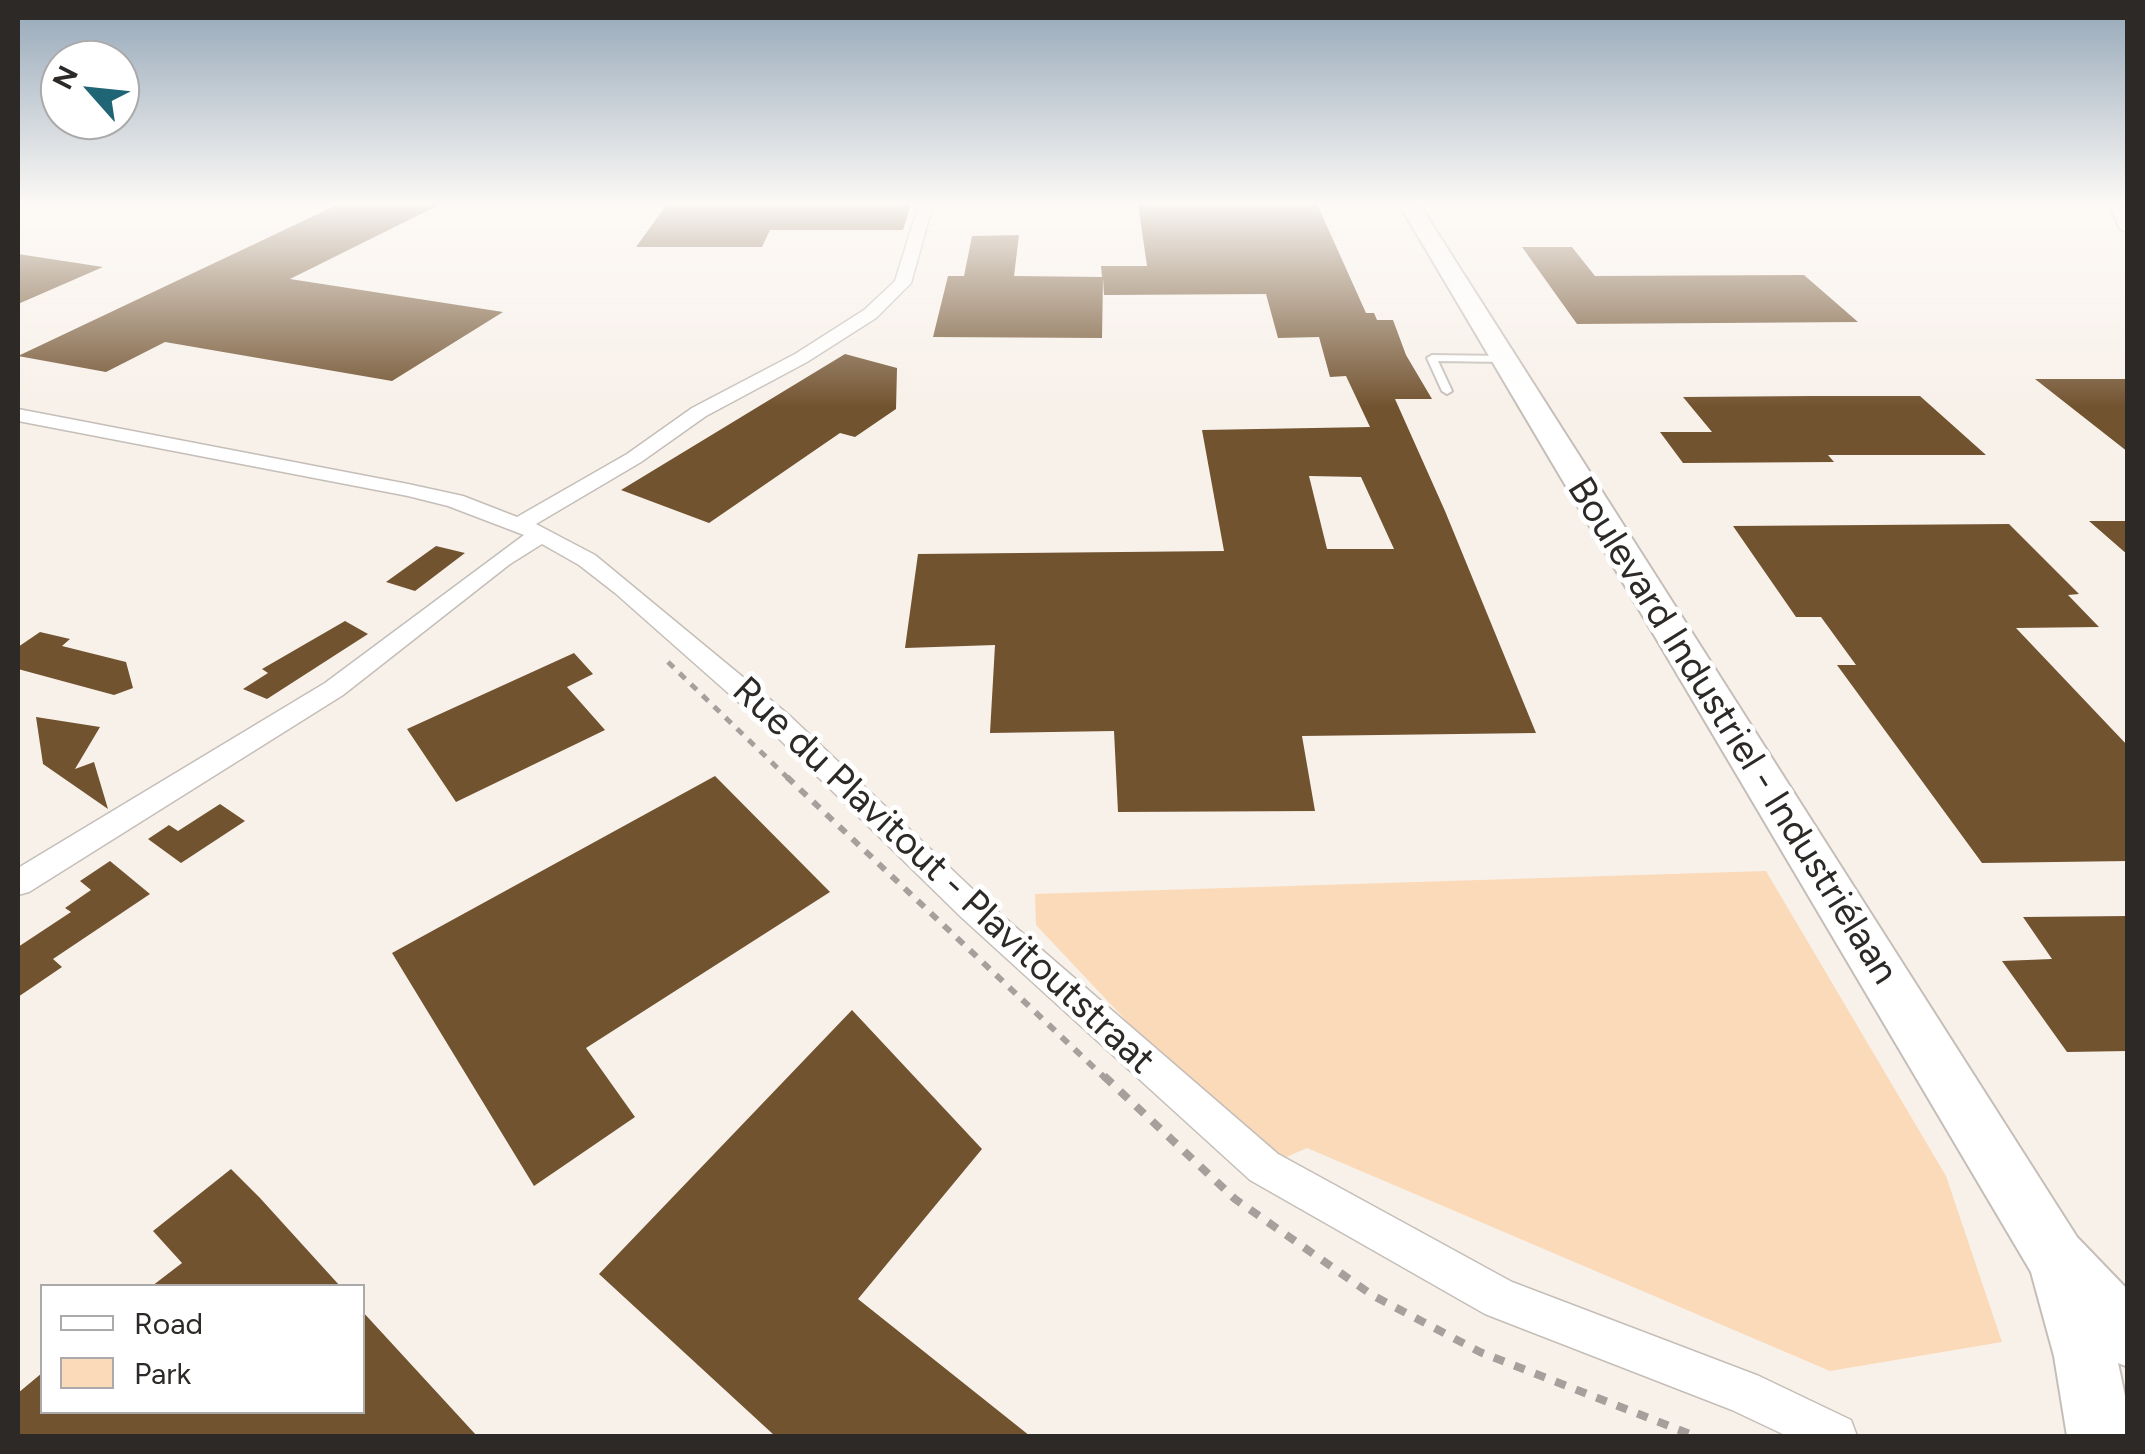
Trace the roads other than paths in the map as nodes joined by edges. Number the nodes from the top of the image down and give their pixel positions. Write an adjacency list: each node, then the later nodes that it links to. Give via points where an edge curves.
1 (906, 272): 6 (street, via 870,314 699,412)
2 (1450, 272): 3 (main road, Boulevard Industriel - Industriélaan)
3 (1504, 360): 4 (lane, via 1432,358); 8 (main road, Boulevard Industriel - Industriélaan)
4 (1447, 391)
5 (18, 415): 6 (street, Rue du Plavitout - Plavitoutstraat, via 408,490)
6 (531, 529): 7 (street, via 502,559 334,689); 10 (street, Rue du Plavitout - Plavitoutstraat, via 587,560 780,722 972,908 1264,1168 1500,1299 1743,1392)
7 (18, 883)
8 (2056, 1258): 9 (main road, Boulevard Industriel - Industriélaan); 11 (main road, Boulevard Industriel - Industriélaan)
9 (2128, 1336)
10 (1835, 1436)
11 (2100, 1436)

